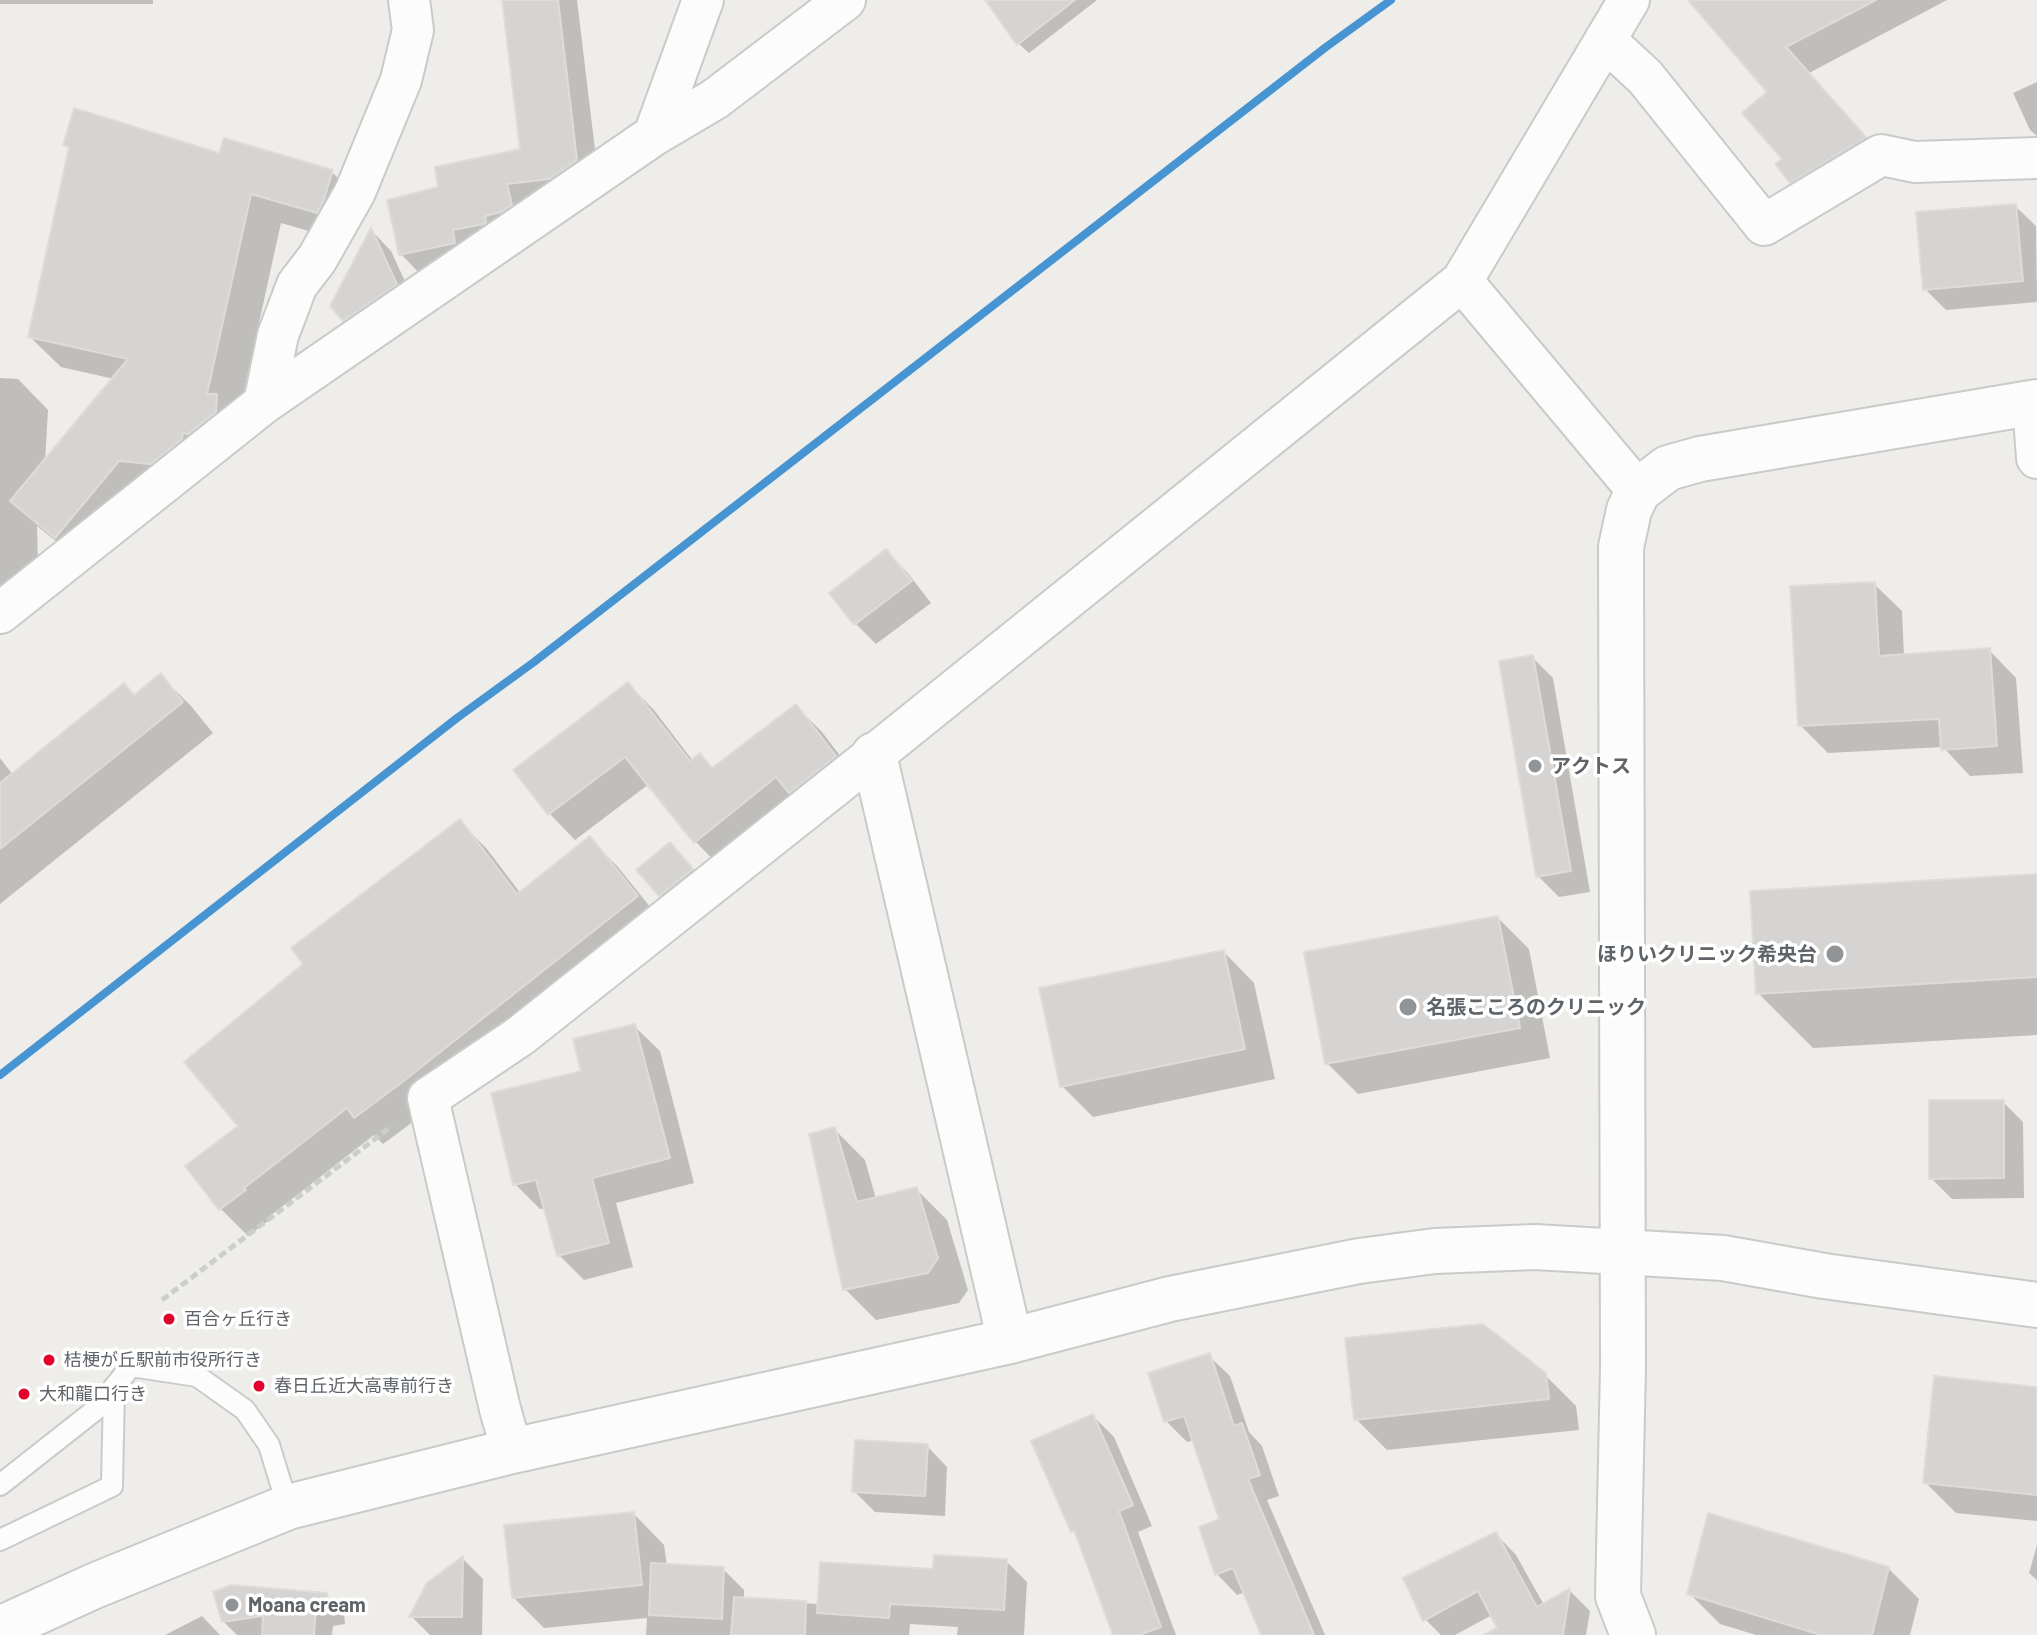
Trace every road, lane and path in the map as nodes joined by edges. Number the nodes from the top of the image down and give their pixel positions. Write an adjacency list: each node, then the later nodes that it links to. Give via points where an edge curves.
1 (409, 0): 10 (street, via 413,30 401,80 355,192 297,285 278,335)
2 (703, 0): 6 (street)
3 (845, 0): 6 (street, via 715,99)
4 (1629, 0): 5 (street)
5 (1605, 40): 7 (street, via 1645,77 1764,225 1881,155 1915,162); 8 (street)
6 (654, 135): 10 (street)
7 (2037, 158)
8 (1462, 281): 12 (street); 14 (street)
9 (2035, 402): 11 (street); 12 (street, via 1700,459 1668,468)
10 (264, 403): 13 (street)
11 (2037, 458)
12 (1638, 491): 16 (street, via 1621,547)
13 (0, 613)
14 (874, 755): 15 (street, via 520,1036); 19 (street)
15 (428, 1098): 17 (path); 21 (street)
16 (1622, 1252): 18 (street, via 1723,1258); 19 (street, via 1535,1247 1359,1261 1170,1299); 26 (street, via 1618,1596)
17 (162, 1300)
18 (2037, 1305)
19 (1010, 1341): 21 (street)
20 (114, 1387): 22 (lane, via 99,1407); 23 (lane, via 131,1366 197,1376 245,1410 269,1445); 24 (lane, via 112,1486)
21 (512, 1451): 23 (street)
22 (0, 1485)
23 (288, 1507): 25 (street)
24 (0, 1540)
25 (0, 1629)
26 (1633, 1635)

